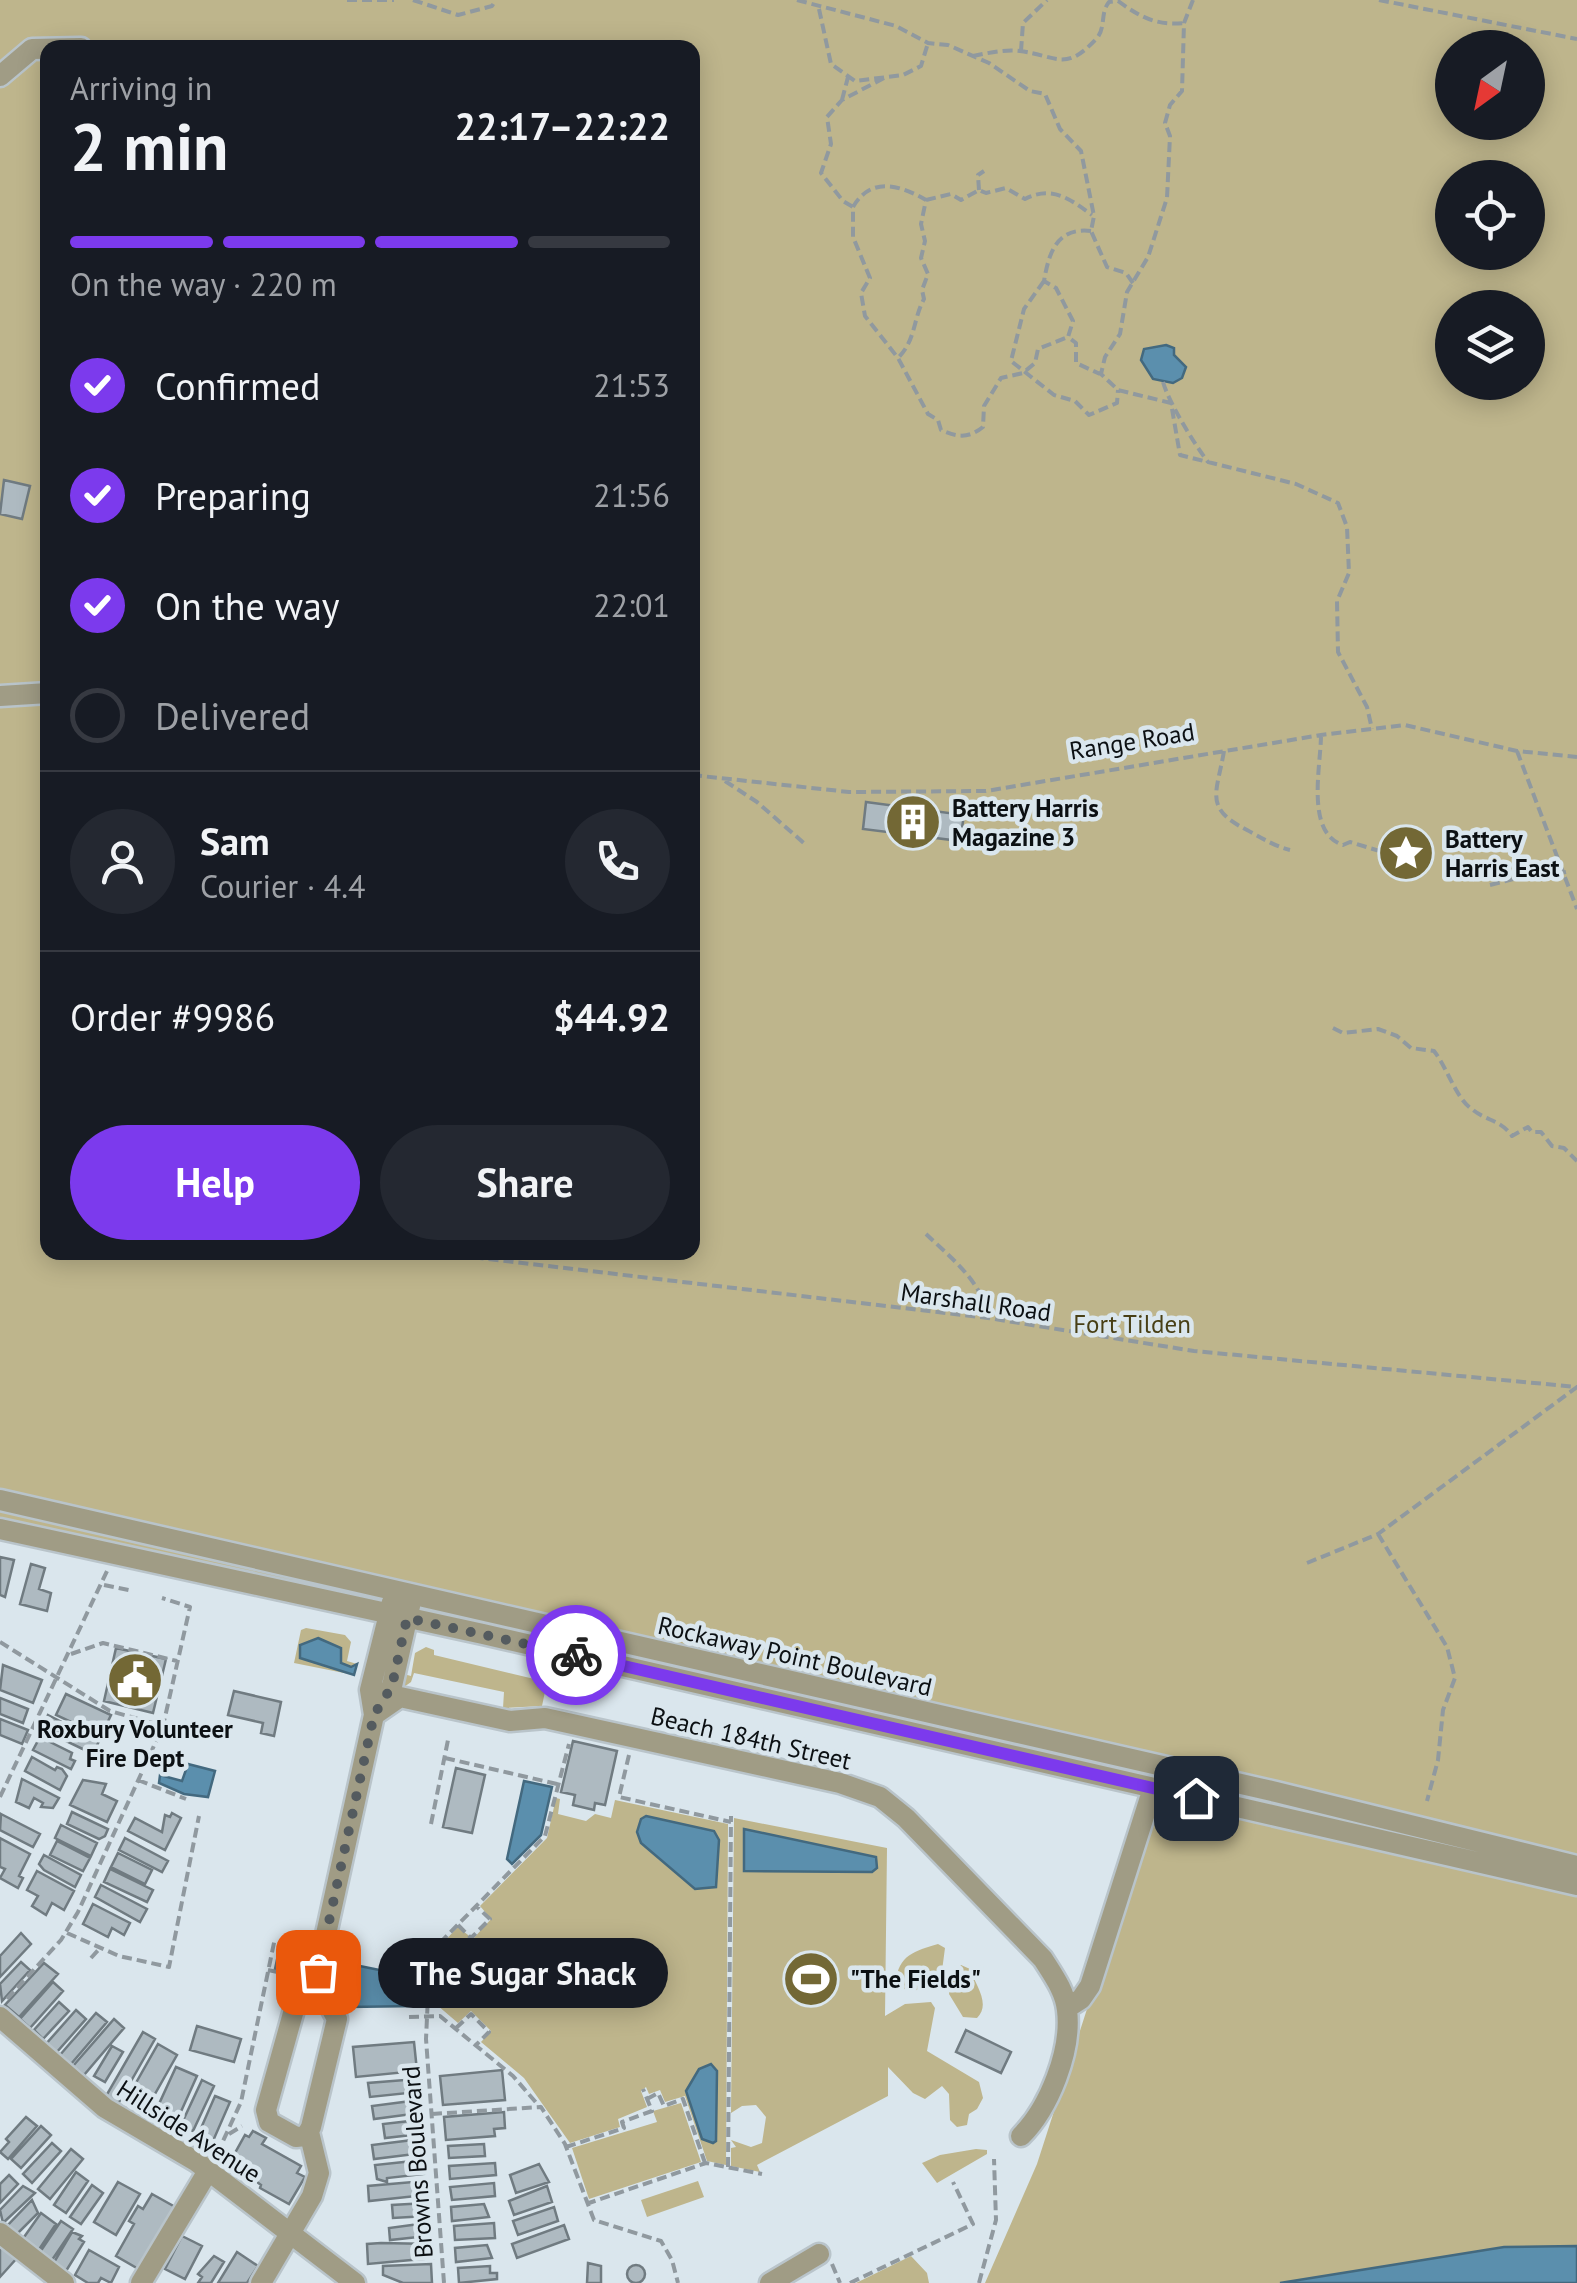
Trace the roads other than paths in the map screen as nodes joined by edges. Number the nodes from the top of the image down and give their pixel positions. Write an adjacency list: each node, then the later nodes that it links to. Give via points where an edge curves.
1 (40, 49): 2 (street)
2 (0, 76)
3 (40, 693): 4 (street)
4 (0, 696)
5 (0, 1500): 7 (street, Rockaway Point Boulevard)
6 (0, 1528): 9 (street, Rockaway Point Boulevard)
7 (167, 1538): 8 (street, Rockaway Point Boulevard); 9 (street)
8 (254, 1558): 10 (street); 11 (street, Rockaway Point Boulevard)
9 (161, 1563): 10 (street, Rockaway Point Boulevard)
10 (247, 1583): 12 (street, Rockaway Point Boulevard)
11 (405, 1592): 12 (street); 14 (street, Rockaway Point Boulevard)
12 (387, 1614): 13 (street, via 370,1690); 15 (street, Rockaway Point Boulevard)
13 (374, 1715): 19 (street); 20 (street, Beach 184th Street, via 400,1697 510,1721 546,1718 880,1797 1043,1960)
14 (1119, 1756): 15 (street); 17 (street, Rockaway Point Boulevard)
15 (1114, 1778): 16 (street, Rockaway Point Boulevard)
16 (1153, 1788): 18 (street, Rockaway Point Boulevard); 20 (street, via 1090,1986)
17 (1577, 1866)
18 (1577, 1884)
19 (306, 1978): 22 (street, via 338,2019); 22 (street, via 266,2110 274,2126 296,2136)
20 (1067, 2008): 23 (street, via 1057,2072 1043,2108)
21 (0, 2016): 24 (street, Hillside Avenue, via 105,2108)
22 (309, 2132): 26 (street, via 318,2173)
23 (1020, 2136)
24 (203, 2179): 26 (street, Hillside Avenue); 29 (street)
25 (0, 2233): 28 (street)
26 (293, 2233): 30 (street); 31 (street, Hillside Avenue)
27 (819, 2254): 32 (street)
28 (64, 2283)
29 (141, 2283)
30 (261, 2283)
31 (355, 2283)
32 (770, 2283)

